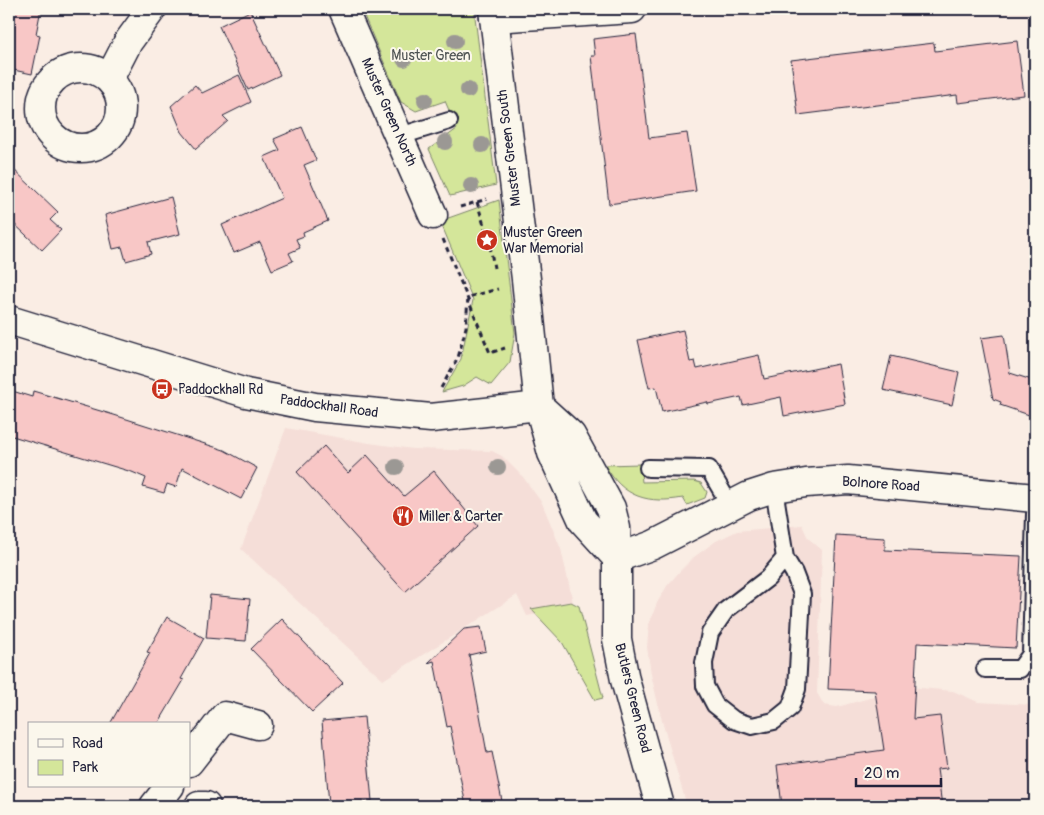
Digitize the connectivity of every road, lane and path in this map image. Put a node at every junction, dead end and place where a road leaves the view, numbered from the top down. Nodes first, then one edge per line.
1 (152, 9) edge
2 (343, 9) edge
3 (632, 9) edge
4 (493, 14) edge
5 (109, 79) dead end
6 (449, 121) dead end
7 (400, 136) junction
8 (514, 192) junction
9 (477, 202) junction
10 (433, 215) junction
11 (486, 232) dead end
12 (490, 246) dead end
13 (494, 270) dead end
14 (497, 284) dead end
15 (468, 297) junction
16 (9, 320) edge
17 (490, 353) dead end
18 (437, 394) dead end
19 (539, 406) junction
20 (648, 468) dead end
21 (774, 488) junction
22 (1035, 498) edge
23 (730, 504) junction
24 (1035, 514) edge
25 (617, 558) junction
26 (785, 558) junction
27 (985, 669) dead end
28 (258, 725) dead end
29 (190, 761) edge
30 (168, 788) edge
31 (154, 806) edge
32 (200, 806) edge
33 (206, 806) edge
34 (660, 806) edge

1 - 5 street
2 - 7 street, Muster Green North
3 - 4 street
4 - 8 street, Muster Green South
6 - 7 lane
7 - 10 street, Muster Green North
8 - 9 path
8 - 19 street, Muster Green South
9 - 10 path
9 - 11 path
10 - 15 path
12 - 13 path
14 - 15 path
15 - 17 path
15 - 18 path
16 - 19 street, Paddockhall Road
19 - 25 street
20 - 23 lane
21 - 22 street, Bolnore Road
21 - 23 street, Bolnore Road
21 - 26 lane
23 - 25 street, Bolnore Road
24 - 27 lane
25 - 34 street, Butlers Green Road
26 - 26 lane
28 - 29 street
30 - 31 street
32 - 33 street

